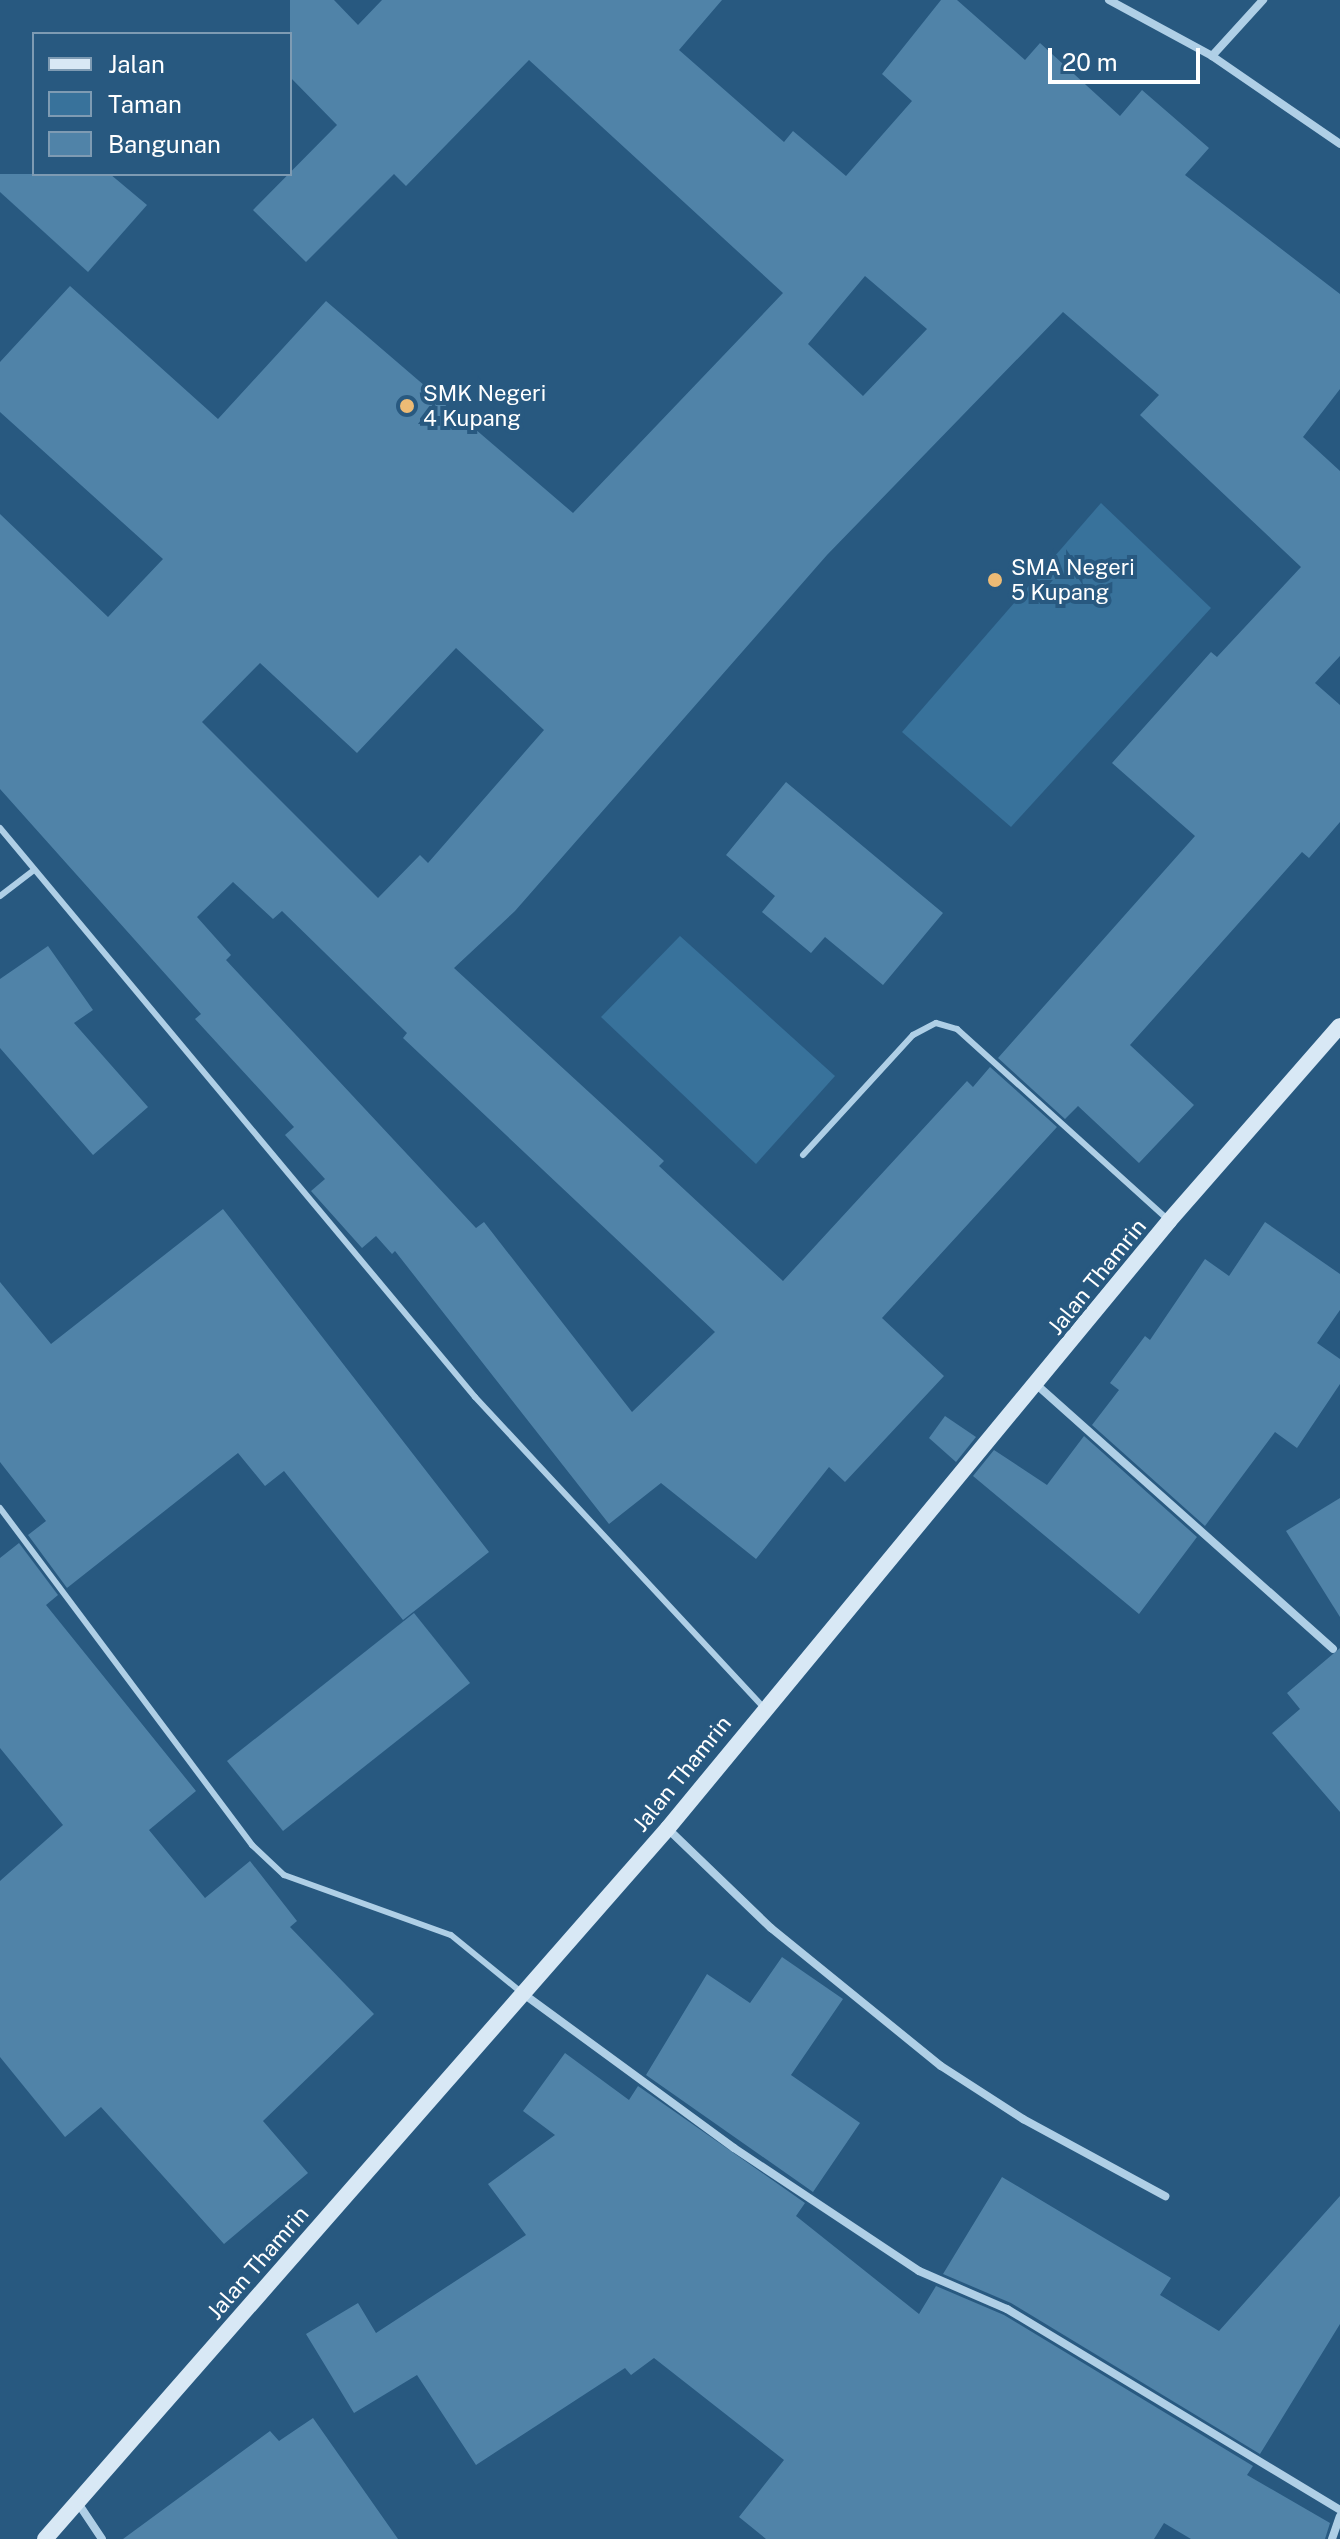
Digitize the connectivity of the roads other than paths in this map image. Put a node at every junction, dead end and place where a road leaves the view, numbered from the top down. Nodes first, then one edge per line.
1 (1109, 0) edge
2 (1263, 0) edge
3 (1212, 56) junction
4 (1340, 144) edge
5 (0, 828) edge
6 (34, 870) junction
7 (0, 896) edge
8 (1340, 1026) edge
9 (803, 1155) dead end
10 (1169, 1221) junction
11 (1038, 1386) junction
12 (0, 1508) edge
13 (1333, 1649) dead end
14 (764, 1708) junction
15 (668, 1828) junction
16 (525, 1995) junction
17 (1165, 2196) dead end
18 (77, 2502) junction
19 (1340, 2513) edge
20 (45, 2539) edge
21 (102, 2539) edge
22 (1332, 2539) edge

1 - 3 street
2 - 3 street
3 - 4 street
5 - 6 lane
6 - 7 lane
6 - 14 lane
8 - 10 main road, Jalan Thamrin
9 - 10 lane
10 - 11 main road, Jalan Thamrin
11 - 13 street
11 - 14 main road, Jalan Thamrin
12 - 16 lane
14 - 15 main road, Jalan Thamrin
15 - 16 main road, Jalan Thamrin
15 - 17 street
16 - 18 main road, Jalan Thamrin
16 - 19 street
18 - 20 main road, Jalan Thamrin
18 - 21 street
19 - 22 street

